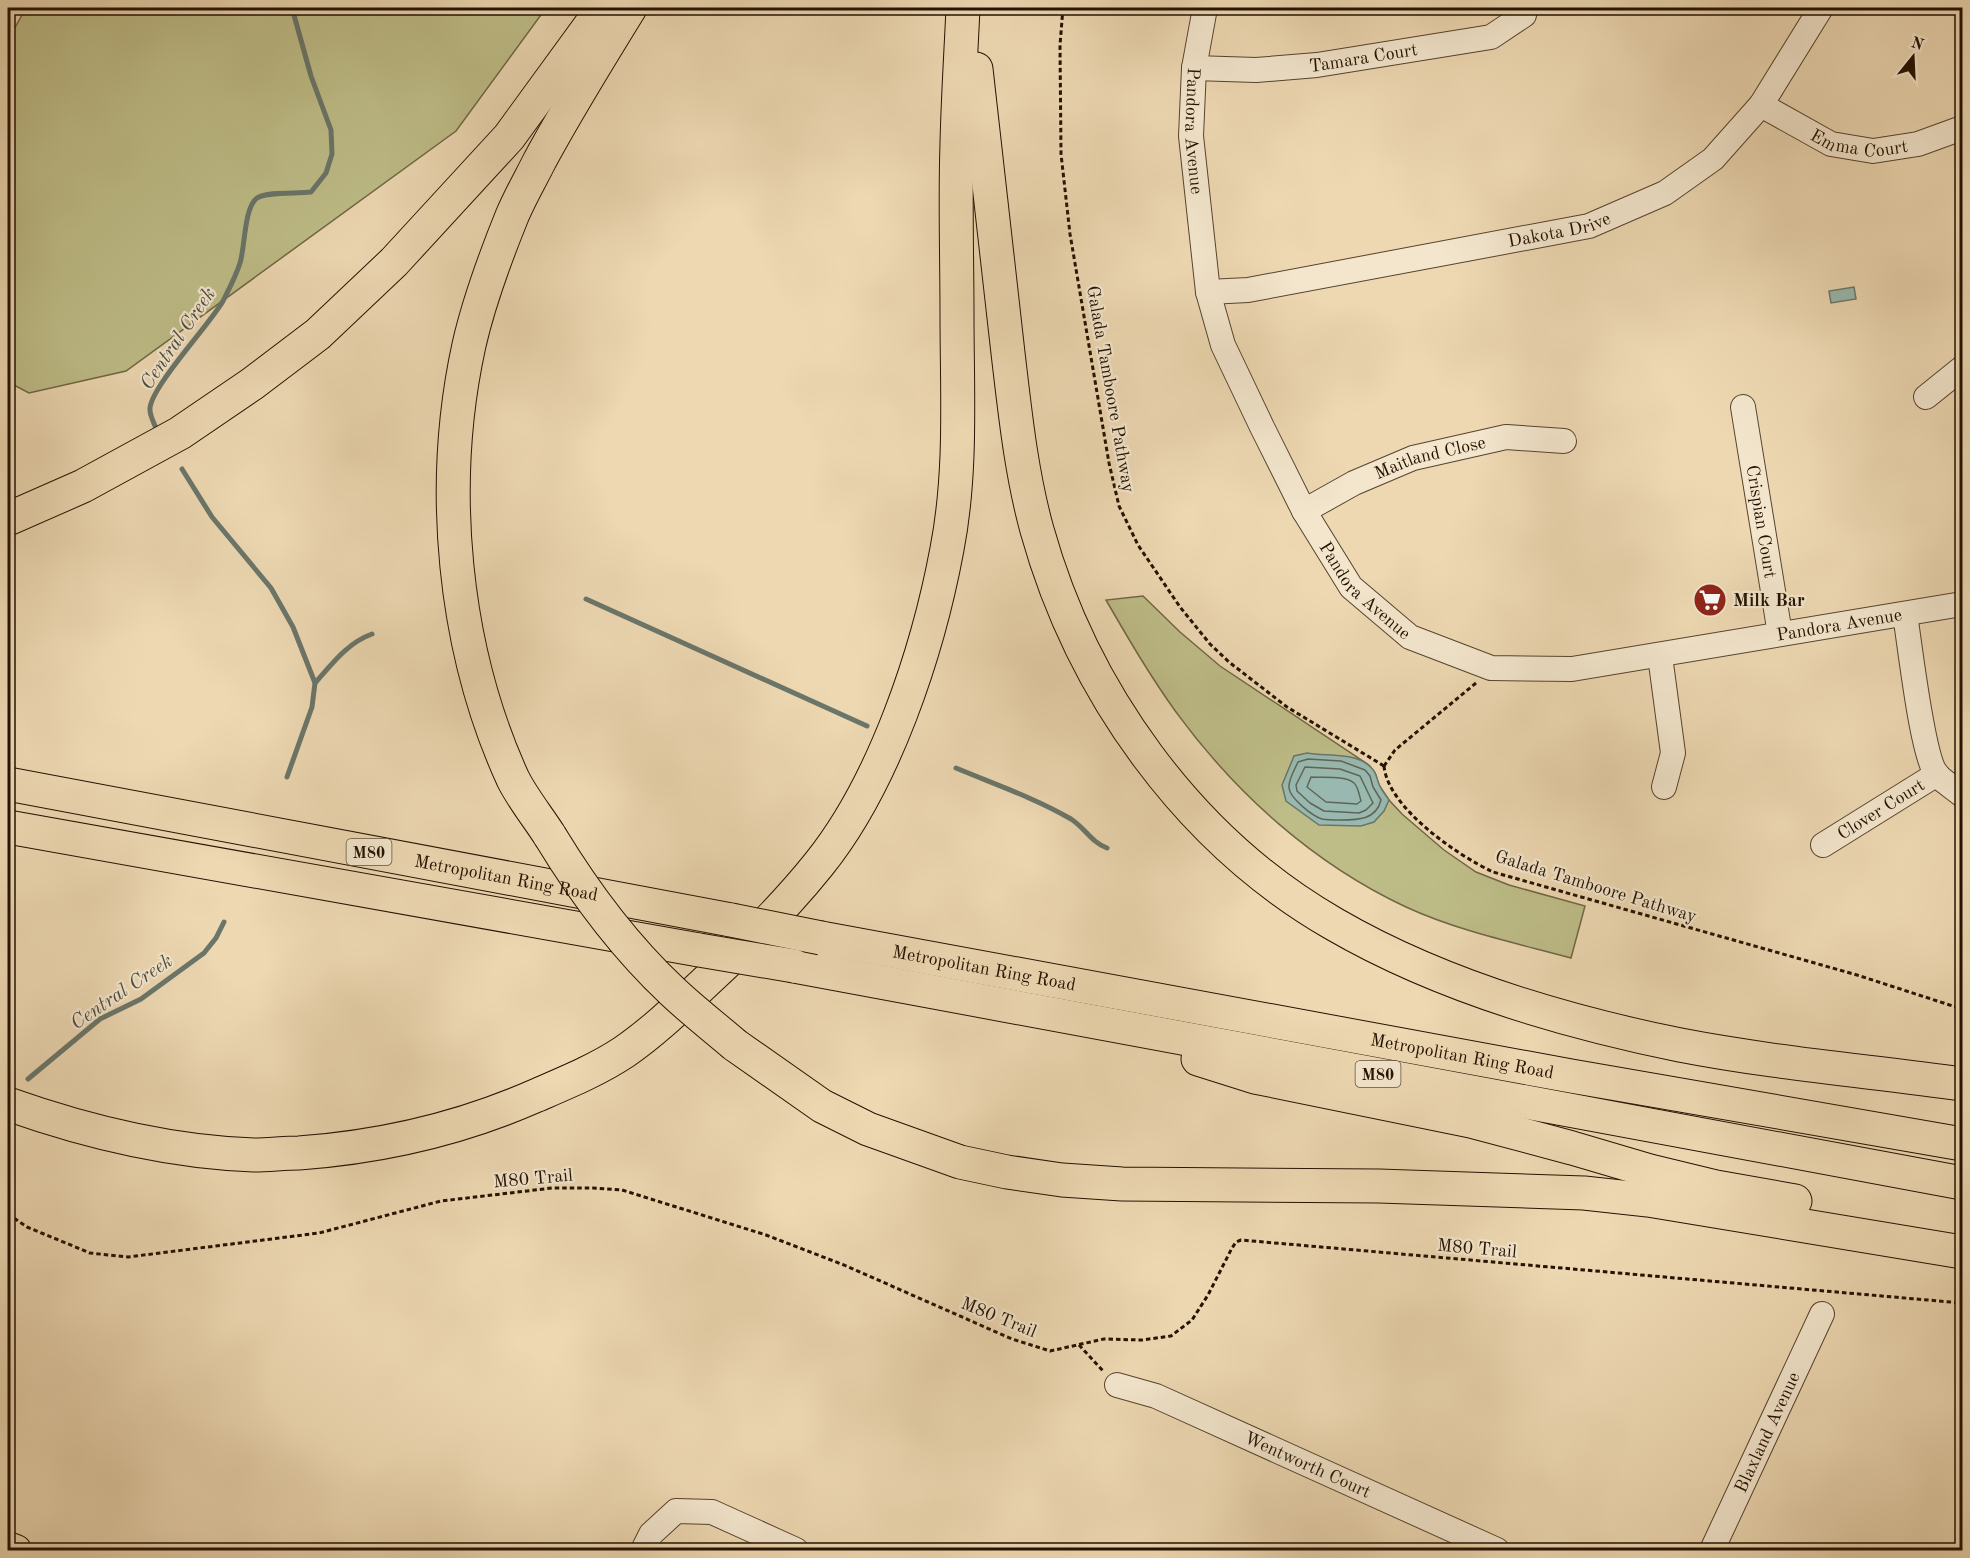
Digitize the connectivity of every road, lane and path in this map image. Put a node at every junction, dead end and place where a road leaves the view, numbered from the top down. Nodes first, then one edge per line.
1 (603, 8) edge
2 (630, 8) edge
3 (963, 8) edge
4 (969, 8) edge
5 (1063, 8) edge
6 (1205, 8) edge
7 (1821, 8) edge
8 (1524, 15) dead end
9 (1194, 68) junction
10 (1761, 105) junction
11 (1962, 128) edge
12 (1208, 292) junction
13 (1962, 368) edge
14 (1926, 397) dead end
15 (1743, 407) dead end
16 (1564, 441) dead end
17 (1304, 511) junction
18 (8, 519) edge
19 (1962, 604) edge
20 (1905, 615) junction
21 (1780, 634) junction
22 (1660, 656) junction
23 (1491, 668) junction
24 (1383, 766) junction
25 (1937, 774) junction
26 (8, 784) edge
27 (1664, 787) dead end
28 (1962, 795) edge
29 (8, 827) edge
30 (1823, 845) dead end
31 (1962, 1009) edge
32 (1073, 1019) junction
33 (1958, 1085) edge
34 (8, 1104) edge
35 (1962, 1144) edge
36 (1962, 1183) edge
37 (8, 1214) edge
38 (1959, 1246) edge
39 (1962, 1303) edge
40 (1822, 1314) dead end
41 (1079, 1345) junction
42 (1117, 1385) joint
43 (8, 1547) edge
44 (16, 1551) edge
45 (643, 1551) edge
46 (796, 1551) edge
47 (1497, 1551) edge
48 (1712, 1551) edge

1 - 18 highway
2 - 38 highway, bridge
3 - 34 highway
4 - 33 highway
5 - 24 path, Galada Tamboore Pathway
6 - 9 street, Pandora Avenue
7 - 10 street, Dakota Drive
8 - 9 street, Tamara Court
9 - 12 street, Pandora Avenue
10 - 11 street, Emma Court
10 - 12 street, Dakota Drive
12 - 17 street, Pandora Avenue
13 - 14 street
15 - 21 street, Crispian Court
16 - 17 street, Maitland Close
17 - 23 street, Pandora Avenue
19 - 20 street, Pandora Avenue
20 - 21 street, Pandora Avenue
20 - 25 street
21 - 22 street, Pandora Avenue
22 - 23 street, Pandora Avenue
22 - 27 street
23 - 24 path
24 - 31 path, Galada Tamboore Pathway
25 - 28 street
25 - 30 street, Clover Court
26 - 35 highway, Metropolitan Ring Road / M80, bridge
29 - 32 highway, Metropolitan Ring Road / M80, bridge
32 - 36 highway, Metropolitan Ring Road / M80
32 - 38 highway
37 - 41 path, M80 Trail
39 - 41 path, M80 Trail
40 - 48 street, Blaxland Avenue
41 - 42 path
42 - 47 street, Wentworth Court
43 - 44 main road
45 - 46 street

